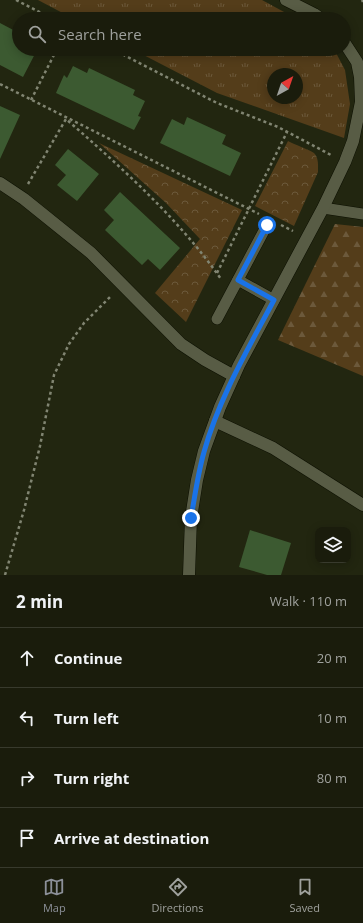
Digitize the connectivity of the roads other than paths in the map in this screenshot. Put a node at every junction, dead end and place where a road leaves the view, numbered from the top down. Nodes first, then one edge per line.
1 (286, 0) edge
2 (310, 12) edge
3 (351, 53) edge
4 (0, 183) edge
5 (323, 208) junction
6 (363, 214) edge
7 (268, 221) road end
8 (238, 280) junction
9 (274, 300) junction
10 (217, 319) dead end
11 (234, 376) junction
12 (215, 421) junction
13 (363, 505) edge
14 (189, 575) edge

1 - 2 street
3 - 5 street
4 - 11 street
5 - 6 lane
5 - 9 street
7 - 8 lane
8 - 9 lane
8 - 10 lane
9 - 11 street
11 - 12 street
12 - 13 street
12 - 14 street

